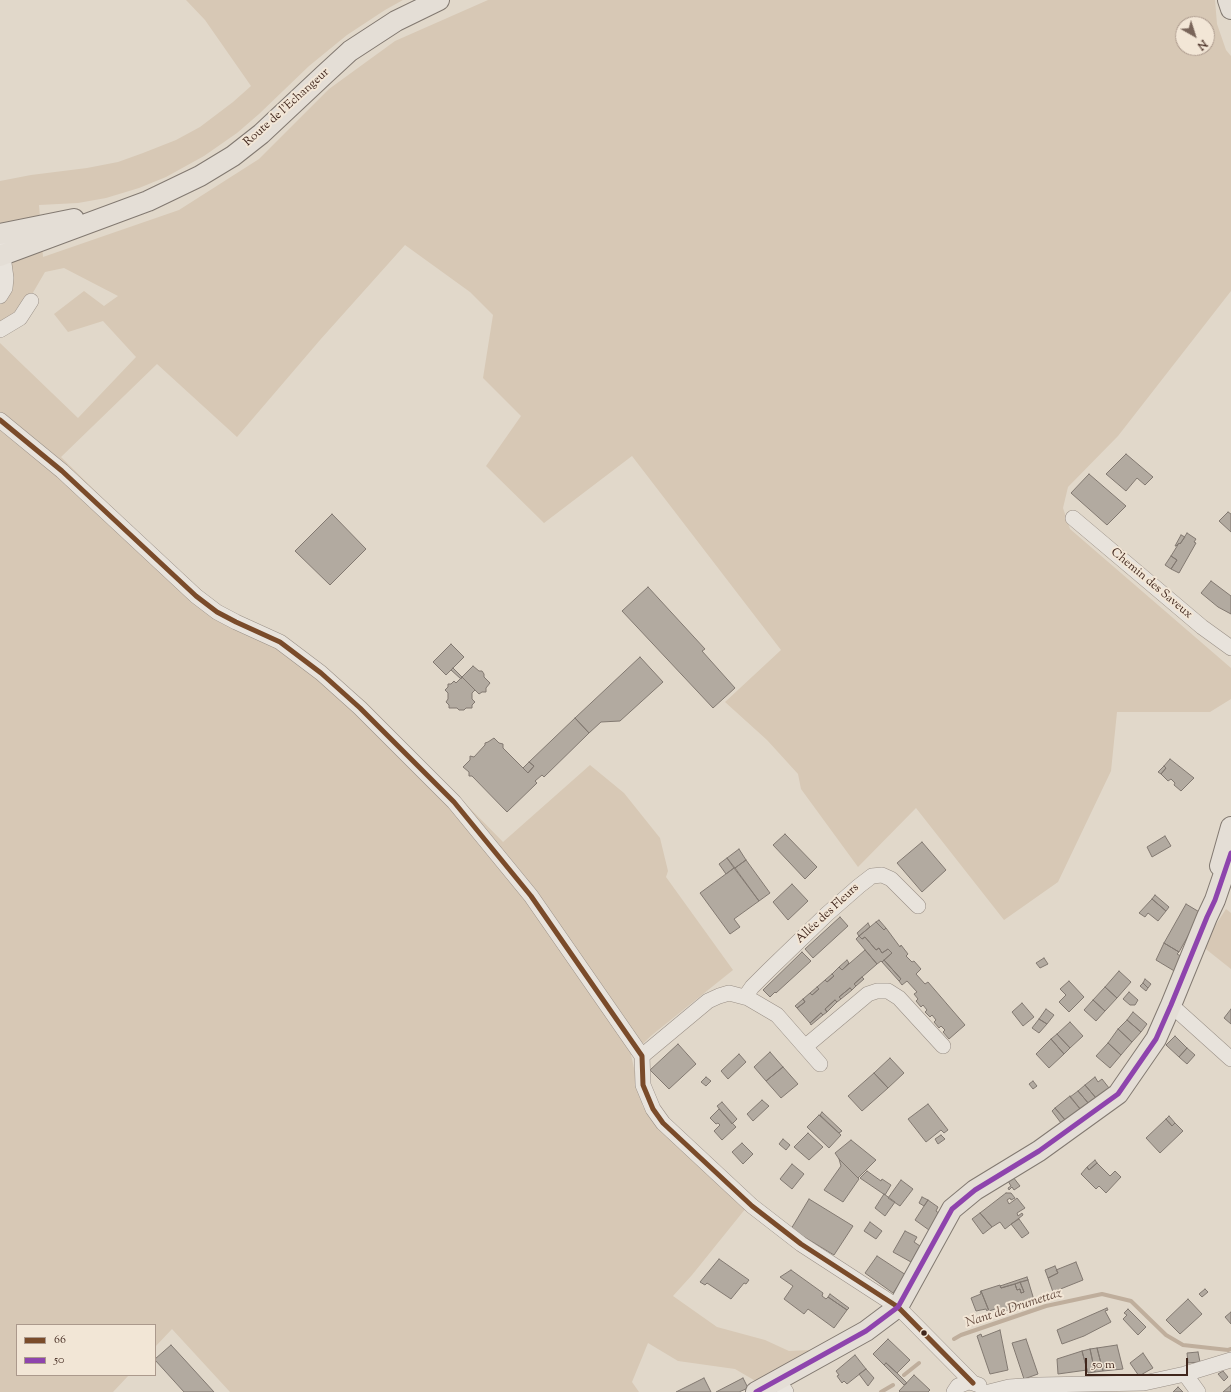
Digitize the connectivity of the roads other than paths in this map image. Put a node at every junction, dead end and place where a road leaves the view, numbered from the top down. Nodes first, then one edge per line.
1 (439, 0) edge
2 (1228, 0) edge
3 (1231, 9) edge
4 (131, 208) junction
5 (2, 233) edge
6 (0, 256) edge
7 (0, 296) edge
8 (31, 301) dead end
9 (0, 330) edge
10 (0, 420) edge
11 (1073, 518) dead end
12 (1231, 648) edge
13 (1231, 827) edge
14 (1231, 853) edge
15 (918, 906) dead end
16 (1207, 917) junction
17 (745, 997) junction
18 (1171, 1005) junction
19 (806, 1046) junction
20 (943, 1046) dead end
21 (642, 1056) junction
22 (1231, 1059) edge
23 (820, 1064) dead end
24 (898, 1307) junction
25 (947, 1358) junction
26 (1231, 1360) edge
27 (1185, 1374) junction
28 (782, 1386) edge
29 (982, 1388) edge
30 (956, 1389) edge
31 (756, 1392) edge
32 (1198, 1392) edge

1 - 4 main road, Route de l'Echangeur
2 - 3 main road
4 - 5 main road, Route de l'Echangeur
4 - 6 main road, Route de l'Echangeur
5 - 6 street
6 - 7 street
8 - 9 street
10 - 21 street
11 - 12 street, Chemin des Saveux
13 - 16 main road
14 - 16 main road
15 - 17 street, Allée des Fleurs
16 - 18 main road
17 - 19 street
17 - 21 street
18 - 22 street
18 - 24 main road
19 - 20 street
19 - 23 street
21 - 24 street
24 - 25 street
24 - 28 main road
25 - 29 street
25 - 30 street
26 - 27 street
27 - 29 street
27 - 32 street
28 - 31 main road
29 - 30 street

